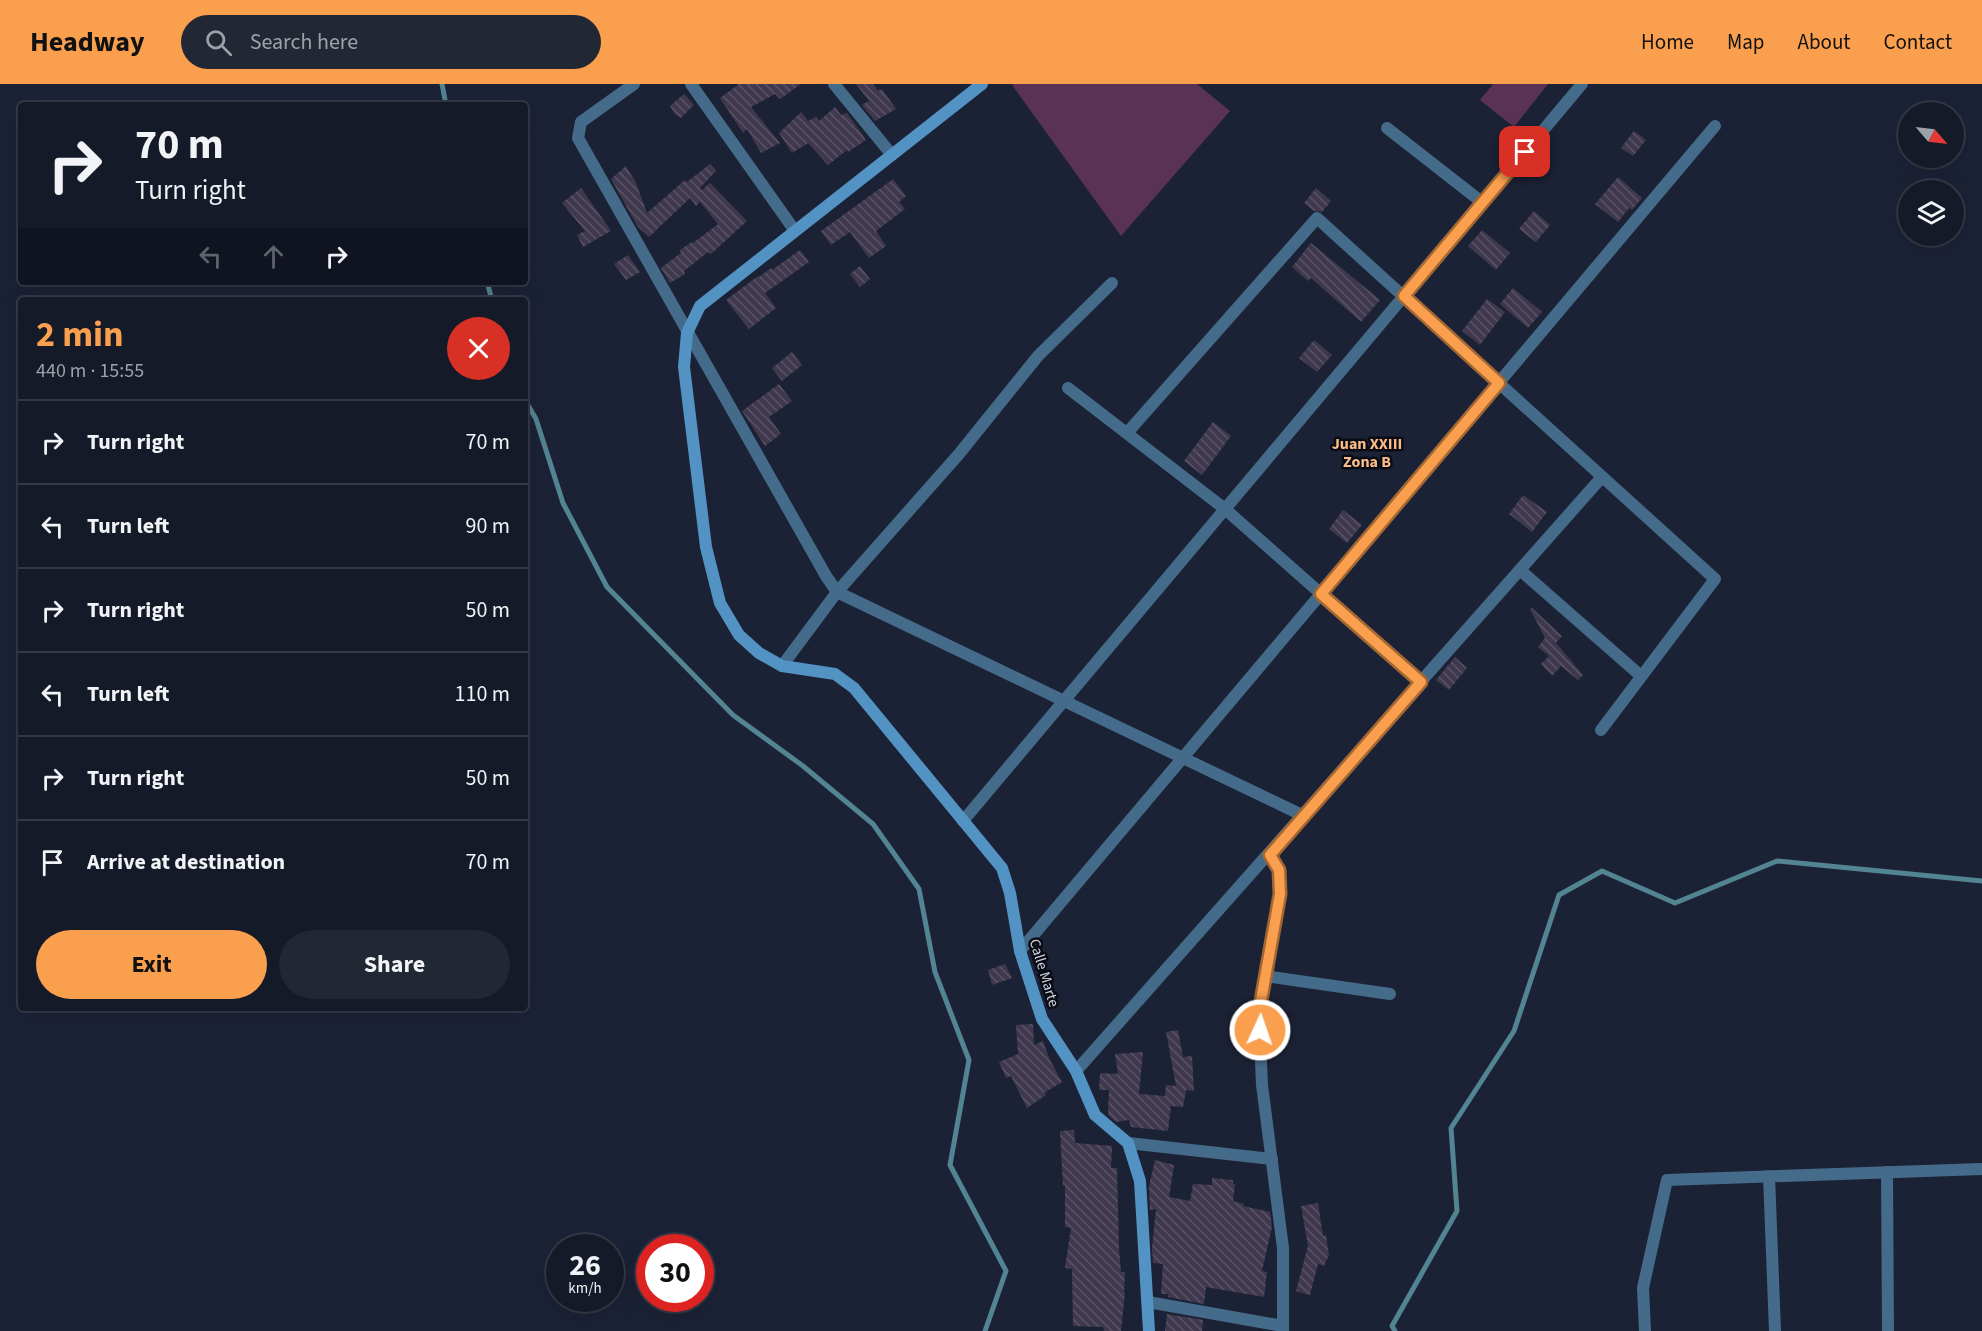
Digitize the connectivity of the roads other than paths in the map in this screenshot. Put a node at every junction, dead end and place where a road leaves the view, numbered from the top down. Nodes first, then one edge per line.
1 (634, 84) edge
2 (691, 84) edge
3 (834, 84) edge
4 (982, 84) edge
5 (1582, 84) edge
6 (1715, 126) dead end
7 (1387, 128) dead end
8 (892, 155) junction
9 (1482, 203) junction
10 (795, 231) junction
11 (1112, 283) dead end
12 (1404, 296) junction
13 (687, 333) junction
14 (1499, 383) junction
15 (1068, 388) dead end
16 (1127, 433) junction
17 (1602, 477) junction
18 (1226, 509) junction
19 (1520, 570) junction
20 (837, 592) junction
21 (1321, 594) junction
22 (782, 666) junction
23 (1641, 676) junction
24 (1421, 682) junction
25 (1065, 700) junction
26 (1600, 730) dead end
27 (1182, 759) junction
28 (1304, 816) junction
29 (963, 821) junction
30 (1270, 855) junction
31 (1020, 951) junction
32 (1265, 976) junction
33 (1390, 994) dead end
34 (1076, 1071) junction
35 (1128, 1143) junction
36 (1272, 1159) junction
37 (1982, 1169) edge
38 (1887, 1172) junction
39 (1769, 1176) junction
40 (1148, 1302) junction
41 (1283, 1328) edge
42 (1149, 1331) edge
43 (1645, 1331) edge
44 (1775, 1331) edge
45 (1888, 1331) edge

1 - 13 street
2 - 10 street
3 - 8 street
4 - 8 street
5 - 9 street
6 - 14 street
7 - 9 street
8 - 10 street
9 - 12 street
10 - 13 street
11 - 20 street
12 - 14 street
12 - 16 street
12 - 18 street
13 - 20 street
13 - 22 street
14 - 17 street
14 - 21 street
15 - 16 street
16 - 18 street
17 - 19 street
17 - 23 street
18 - 21 street
18 - 25 street
19 - 23 street
19 - 24 street
20 - 22 street
20 - 25 street
21 - 24 street
21 - 27 street
22 - 29 street, Calle Marte
23 - 26 street
24 - 28 street
25 - 27 street
25 - 29 street
27 - 28 street
27 - 31 street
28 - 30 street
29 - 31 street, Calle Marte
30 - 32 street
30 - 34 street
31 - 34 street, Calle Marte
32 - 33 street
32 - 36 street
34 - 35 street, Calle Marte
35 - 36 street
35 - 40 street
36 - 41 street
37 - 38 street
38 - 39 street
38 - 45 street
39 - 43 street
39 - 44 street
40 - 41 street
40 - 42 street

